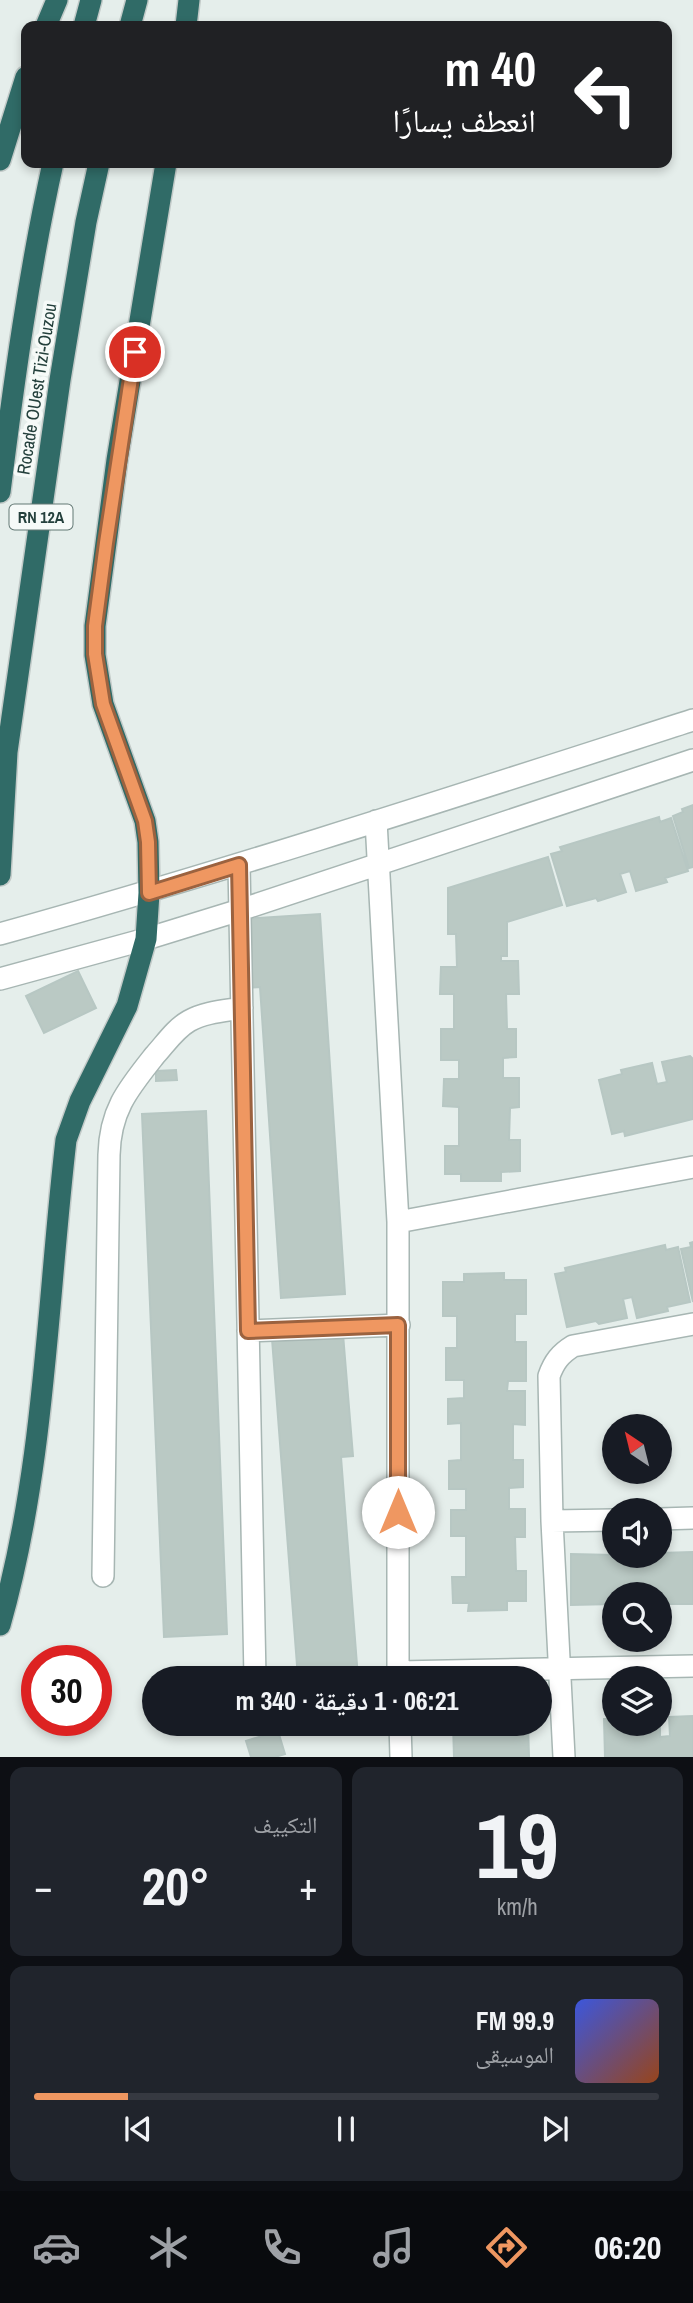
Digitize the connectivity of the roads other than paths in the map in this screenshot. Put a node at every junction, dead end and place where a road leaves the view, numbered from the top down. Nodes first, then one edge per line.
1 (57, 0) edge
2 (91, 0) edge
3 (137, 0) edge
4 (189, 0) edge
5 (48, 21) edge
6 (86, 21) edge
7 (131, 21) edge
8 (187, 21) edge
9 (21, 91) edge
10 (0, 160) edge
11 (52, 168) edge
12 (98, 168) edge
13 (165, 168) edge
14 (0, 492) edge
15 (693, 720) edge
16 (693, 760) edge
17 (376, 821) junction
18 (378, 864) junction
19 (239, 865) junction
20 (0, 874) edge
21 (149, 893) junction
22 (240, 910) junction
23 (0, 933) edge
24 (146, 939) junction
25 (0, 979) edge
26 (242, 1008) junction
27 (693, 1167) edge
28 (398, 1223) junction
29 (693, 1324) edge
30 (398, 1325) junction
31 (248, 1331) junction
32 (693, 1518) edge
33 (672, 1519) edge
34 (602, 1520) edge
35 (552, 1521) junction
36 (103, 1576) dead end
37 (0, 1625) edge
38 (255, 1666) edge
39 (398, 1666) edge
40 (693, 1666) edge
41 (552, 1669) edge
42 (558, 1669) junction
43 (400, 1736) edge
44 (401, 1757) edge
45 (564, 1757) edge

1 - 5 highway
2 - 6 highway
3 - 7 highway
4 - 8 highway
9 - 10 highway
11 - 14 highway, Rocade OUest Tizi-Ouzou / RN 12A
12 - 20 highway, Rocade OUest Tizi-Ouzou / RN 12A
13 - 21 highway
15 - 17 street
16 - 18 street
17 - 18 street
17 - 19 street
18 - 22 street
18 - 28 street
19 - 21 street
19 - 22 street
21 - 23 street
21 - 24 highway
22 - 24 street
22 - 26 street
24 - 25 street
24 - 37 highway
26 - 31 street
26 - 36 street
27 - 28 street
28 - 30 street
29 - 35 street
30 - 31 street
30 - 39 street
31 - 38 street
32 - 33 street
34 - 35 street
35 - 42 street
40 - 42 street
41 - 42 street
42 - 45 street
43 - 44 street

